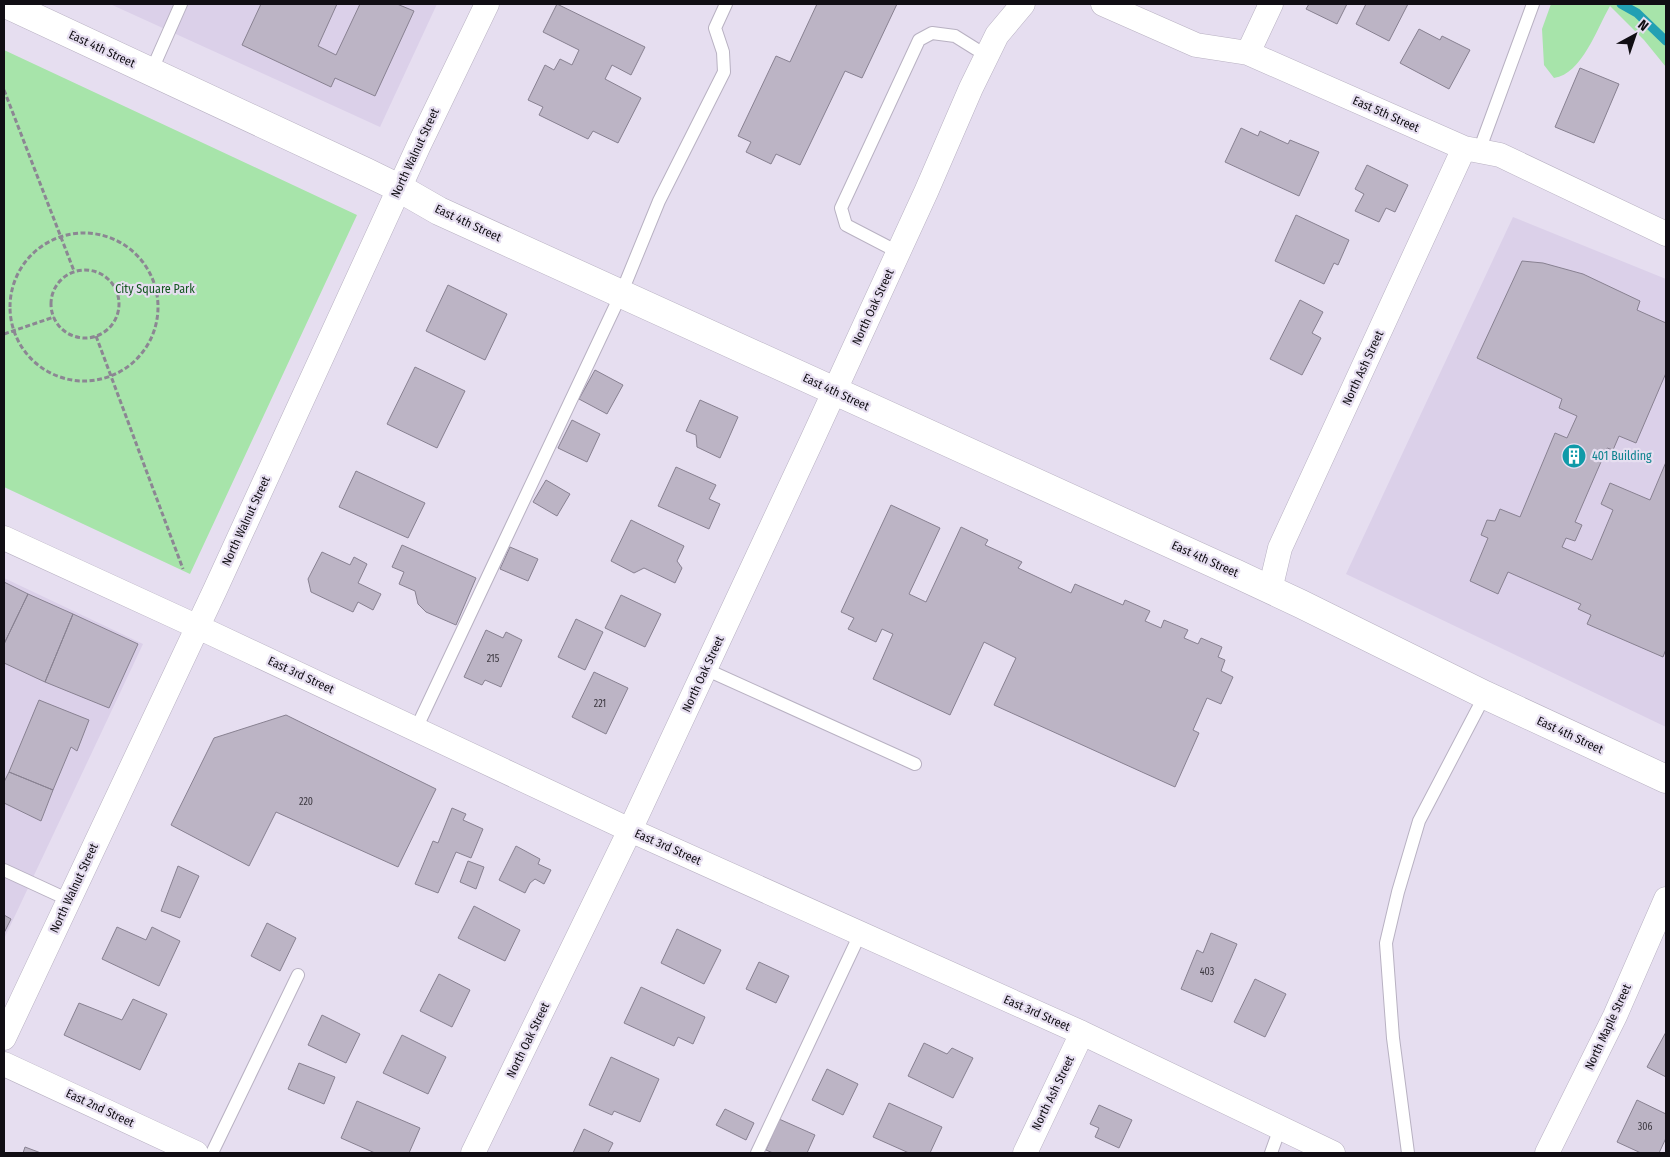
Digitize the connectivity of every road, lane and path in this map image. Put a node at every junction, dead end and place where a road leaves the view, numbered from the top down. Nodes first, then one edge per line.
1 (6, 4) edge
2 (181, 4) edge
3 (487, 4) edge
4 (726, 4) edge
5 (1023, 4) edge
6 (1103, 4) edge
7 (1271, 4) edge
8 (1534, 4) edge
9 (1248, 53) junction
10 (987, 56) junction
11 (151, 72) junction
12 (4, 90) edge
13 (1471, 150) junction
14 (399, 188) junction
15 (1666, 234) edge
16 (61, 237) junction
17 (898, 252) junction
18 (74, 271) junction
19 (621, 294) junction
20 (54, 317) junction
21 (13, 330) junction
22 (4, 334) edge
23 (96, 336) junction
24 (110, 376) junction
25 (835, 390) junction
26 (4, 538) edge
27 (184, 568) dead end
28 (1270, 590) junction
29 (198, 627) junction
30 (705, 669) junction
31 (1485, 695) junction
32 (416, 729) junction
33 (915, 764) dead end
34 (1666, 780) edge
35 (630, 830) junction
36 (4, 870) edge
37 (1666, 899) edge
38 (69, 900) junction
39 (860, 934) junction
40 (298, 976) dead end
41 (1082, 1033) junction
42 (4, 1038) edge
43 (4, 1064) edge
44 (1280, 1128) junction
45 (196, 1153) edge
46 (212, 1153) edge
47 (473, 1153) edge
48 (757, 1153) edge
49 (1025, 1153) edge
50 (1271, 1153) edge
51 (1333, 1153) edge
52 (1408, 1153) edge
53 (1547, 1153) edge

1 - 11 street, East 4th Street
2 - 11 lane
3 - 14 street, North Walnut Street
4 - 19 lane
5 - 10 street, North Oak Street
6 - 9 street, East 5th Street
7 - 9 street
8 - 13 lane
9 - 13 street, East 5th Street
10 - 17 street, North Oak Street
10 - 17 lane
11 - 14 street, East 4th Street
12 - 16 path
13 - 15 street, East 5th Street
13 - 28 street, North Ash Street
14 - 19 street, East 4th Street
14 - 29 street, North Walnut Street
16 - 18 path
16 - 21 path
16 - 24 path
17 - 25 street, North Oak Street
18 - 20 path
18 - 23 path
19 - 25 street, East 4th Street
19 - 32 lane
20 - 21 path
20 - 23 path
21 - 22 path
21 - 24 path
23 - 24 path
24 - 27 path
25 - 28 street, East 4th Street
25 - 30 street, North Oak Street
26 - 29 street, East 3rd Street
28 - 31 street, East 4th Street
29 - 32 street, East 3rd Street
29 - 38 street, North Walnut Street
30 - 33 lane
30 - 35 street, North Oak Street
31 - 34 street, East 4th Street
31 - 52 lane
32 - 35 street, East 3rd Street
35 - 39 street, East 3rd Street
35 - 47 street, North Oak Street
36 - 38 lane
37 - 53 street, North Maple Street
38 - 42 street, North Walnut Street
39 - 41 street, East 3rd Street
39 - 48 lane
40 - 46 lane
41 - 44 street, East 3rd Street
41 - 49 street, North Ash Street
43 - 45 street, East 2nd Street
44 - 50 lane
44 - 51 street, East 3rd Street

